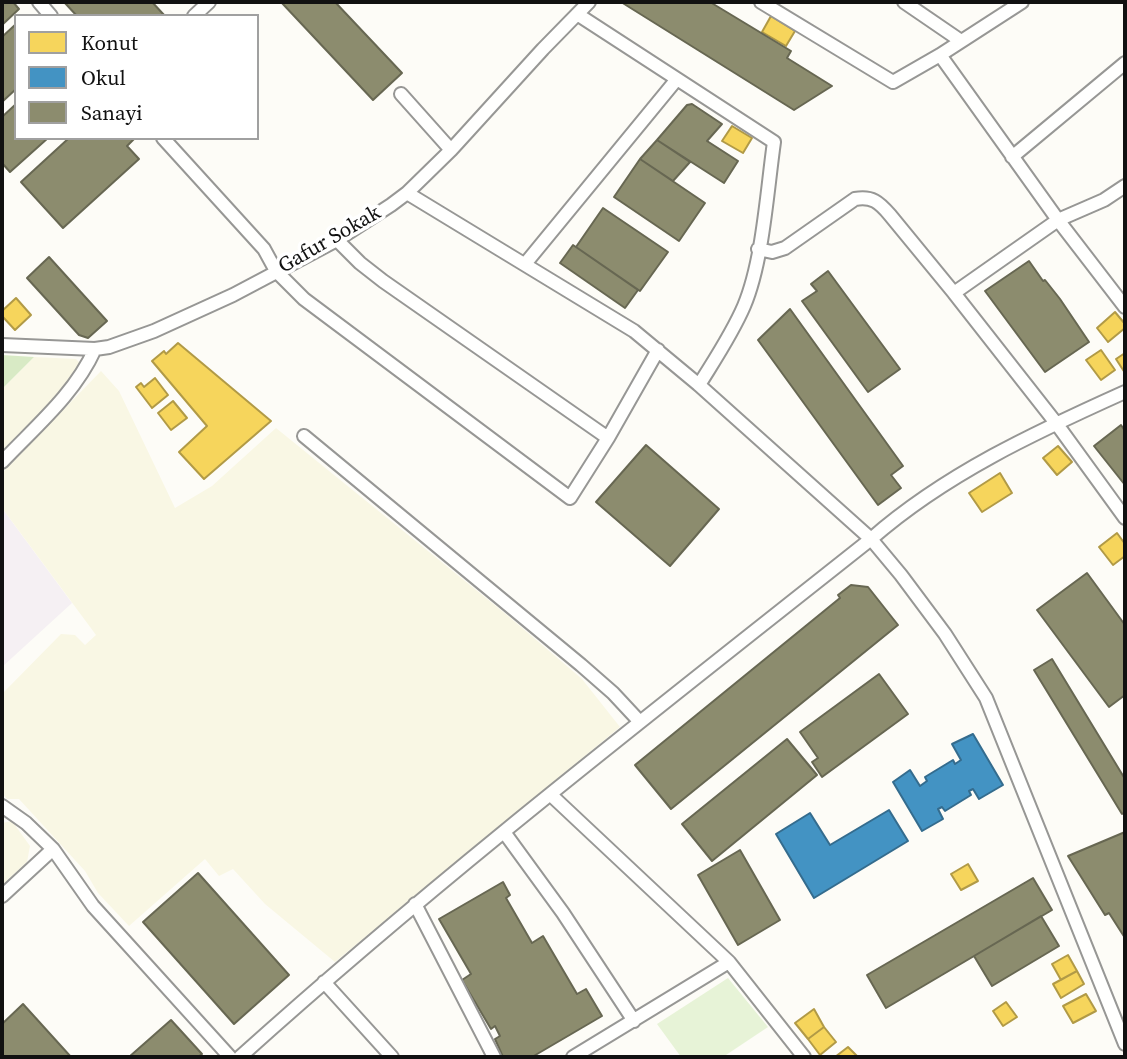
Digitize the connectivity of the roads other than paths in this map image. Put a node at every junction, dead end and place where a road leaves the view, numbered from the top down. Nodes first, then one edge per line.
1 (209, 2) edge
2 (589, 2) edge
3 (761, 2) edge
4 (904, 2) edge
5 (1022, 2) edge
6 (196, 14) edge
7 (577, 14) junction
8 (961, 41) junction
9 (940, 55) junction
10 (1125, 64) edge
11 (677, 79) junction
12 (401, 94) dead end
13 (165, 140) edge
14 (451, 150) junction
15 (1012, 157) junction
16 (1125, 186) edge
17 (407, 193) junction
18 (1058, 220) junction
19 (337, 240) junction
20 (758, 249) junction
21 (525, 264) junction
22 (276, 271) junction
23 (954, 293) junction
24 (1125, 307) edge
25 (2, 345) edge
26 (95, 349) junction
27 (658, 350) junction
28 (699, 385) junction
29 (1125, 392) edge
30 (1056, 423) junction
31 (304, 436) dead end
32 (608, 438) junction
33 (2, 462) edge
34 (1125, 517) edge
35 (871, 539) junction
36 (640, 722) junction
37 (551, 795) junction
38 (2, 806) edge
39 (504, 832) junction
40 (54, 849) junction
41 (2, 896) edge
42 (415, 904) junction
43 (729, 962) junction
44 (324, 982) junction
45 (634, 1021) junction
46 (1125, 1044) edge
47 (389, 1056) edge
48 (230, 1057) edge
49 (240, 1057) edge
50 (494, 1057) edge
51 (573, 1057) edge
52 (804, 1057) edge

1 - 6 street
2 - 7 street, Gafur Sokak
3 - 9 street
4 - 8 street
5 - 8 street
7 - 11 street
7 - 14 street, Gafur Sokak
8 - 9 street
9 - 15 street
10 - 15 street
11 - 20 street
11 - 21 street
12 - 14 street
13 - 22 street
14 - 17 street, Gafur Sokak
15 - 18 street
16 - 18 street
17 - 19 street, Gafur Sokak
17 - 21 street
18 - 23 street
18 - 24 street
19 - 22 street, Gafur Sokak
19 - 32 street
20 - 23 street
20 - 28 street
21 - 27 street
22 - 26 street, Gafur Sokak
22 - 32 street
23 - 30 street
25 - 26 street, Gafur Sokak
26 - 33 street
27 - 28 street
27 - 32 street
28 - 35 street
29 - 30 street
30 - 34 street
30 - 35 street
31 - 36 street
35 - 36 street
35 - 46 street
36 - 37 street
37 - 39 street
37 - 43 street
38 - 40 street
39 - 42 street
39 - 45 street
40 - 41 street
40 - 48 street
42 - 44 street
42 - 50 street
43 - 45 street
43 - 52 street
44 - 47 street
44 - 49 street
45 - 51 street

